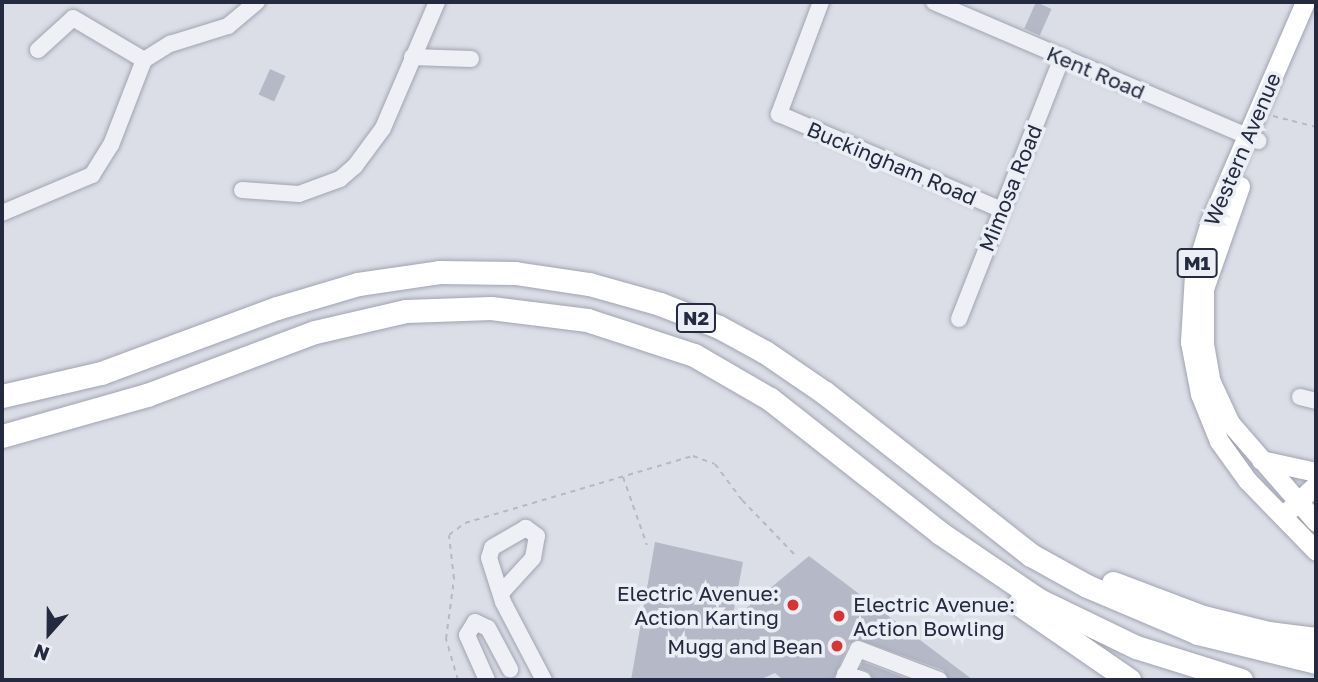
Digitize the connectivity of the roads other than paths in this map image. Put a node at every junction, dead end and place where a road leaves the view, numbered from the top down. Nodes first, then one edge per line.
1 (257, 2) edge
2 (437, 2) edge
3 (821, 2) edge
4 (933, 2) edge
5 (1307, 2) edge
6 (1316, 6) edge
7 (38, 50) dead end
8 (412, 57) junction
9 (1062, 57) junction
10 (471, 59) dead end
11 (144, 60) junction
12 (1253, 139) junction
13 (242, 190) dead end
14 (1000, 209) junction
15 (2, 213) edge
16 (959, 319) dead end
17 (694, 355) junction
18 (2, 396) edge
19 (1300, 397) dead end
20 (1316, 401) edge
21 (2, 436) edge
22 (1260, 459) junction
23 (1316, 472) edge
24 (1316, 485) edge
25 (962, 503) junction
26 (1290, 509) junction
27 (1316, 522) edge
28 (1316, 551) edge
29 (501, 593) dead end
30 (1316, 639) edge
31 (530, 655) junction
32 (1316, 662) edge
33 (513, 675) edge
34 (844, 677) edge
35 (487, 680) edge
36 (544, 680) edge
37 (863, 680) edge
38 (939, 680) edge
39 (1129, 680) edge
40 (1241, 680) edge

1 - 11 street
2 - 8 street
3 - 14 street, Buckingham Road
4 - 9 street, Kent Road
5 - 6 street
5 - 12 main road, Western Avenue / M1
6 - 12 main road, Western Avenue / M1
7 - 11 street
8 - 10 street
8 - 13 street
9 - 12 street, Kent Road
9 - 14 street, Mimosa Road
11 - 15 street
12 - 22 main road, Western Avenue / M1
12 - 26 main road, Western Avenue / M1
14 - 16 street, Mimosa Road
17 - 21 highway, N2
17 - 39 highway
17 - 40 highway, N2
18 - 25 highway, N2
19 - 20 street
22 - 23 main road
22 - 26 main road, Western Avenue / M1
24 - 26 main road
25 - 30 highway
25 - 32 highway, N2
26 - 27 main road, Western Avenue / M1
26 - 28 main road, Western Avenue / M1
29 - 31 street
31 - 33 street
31 - 36 street
33 - 35 street
34 - 37 street
34 - 38 street

